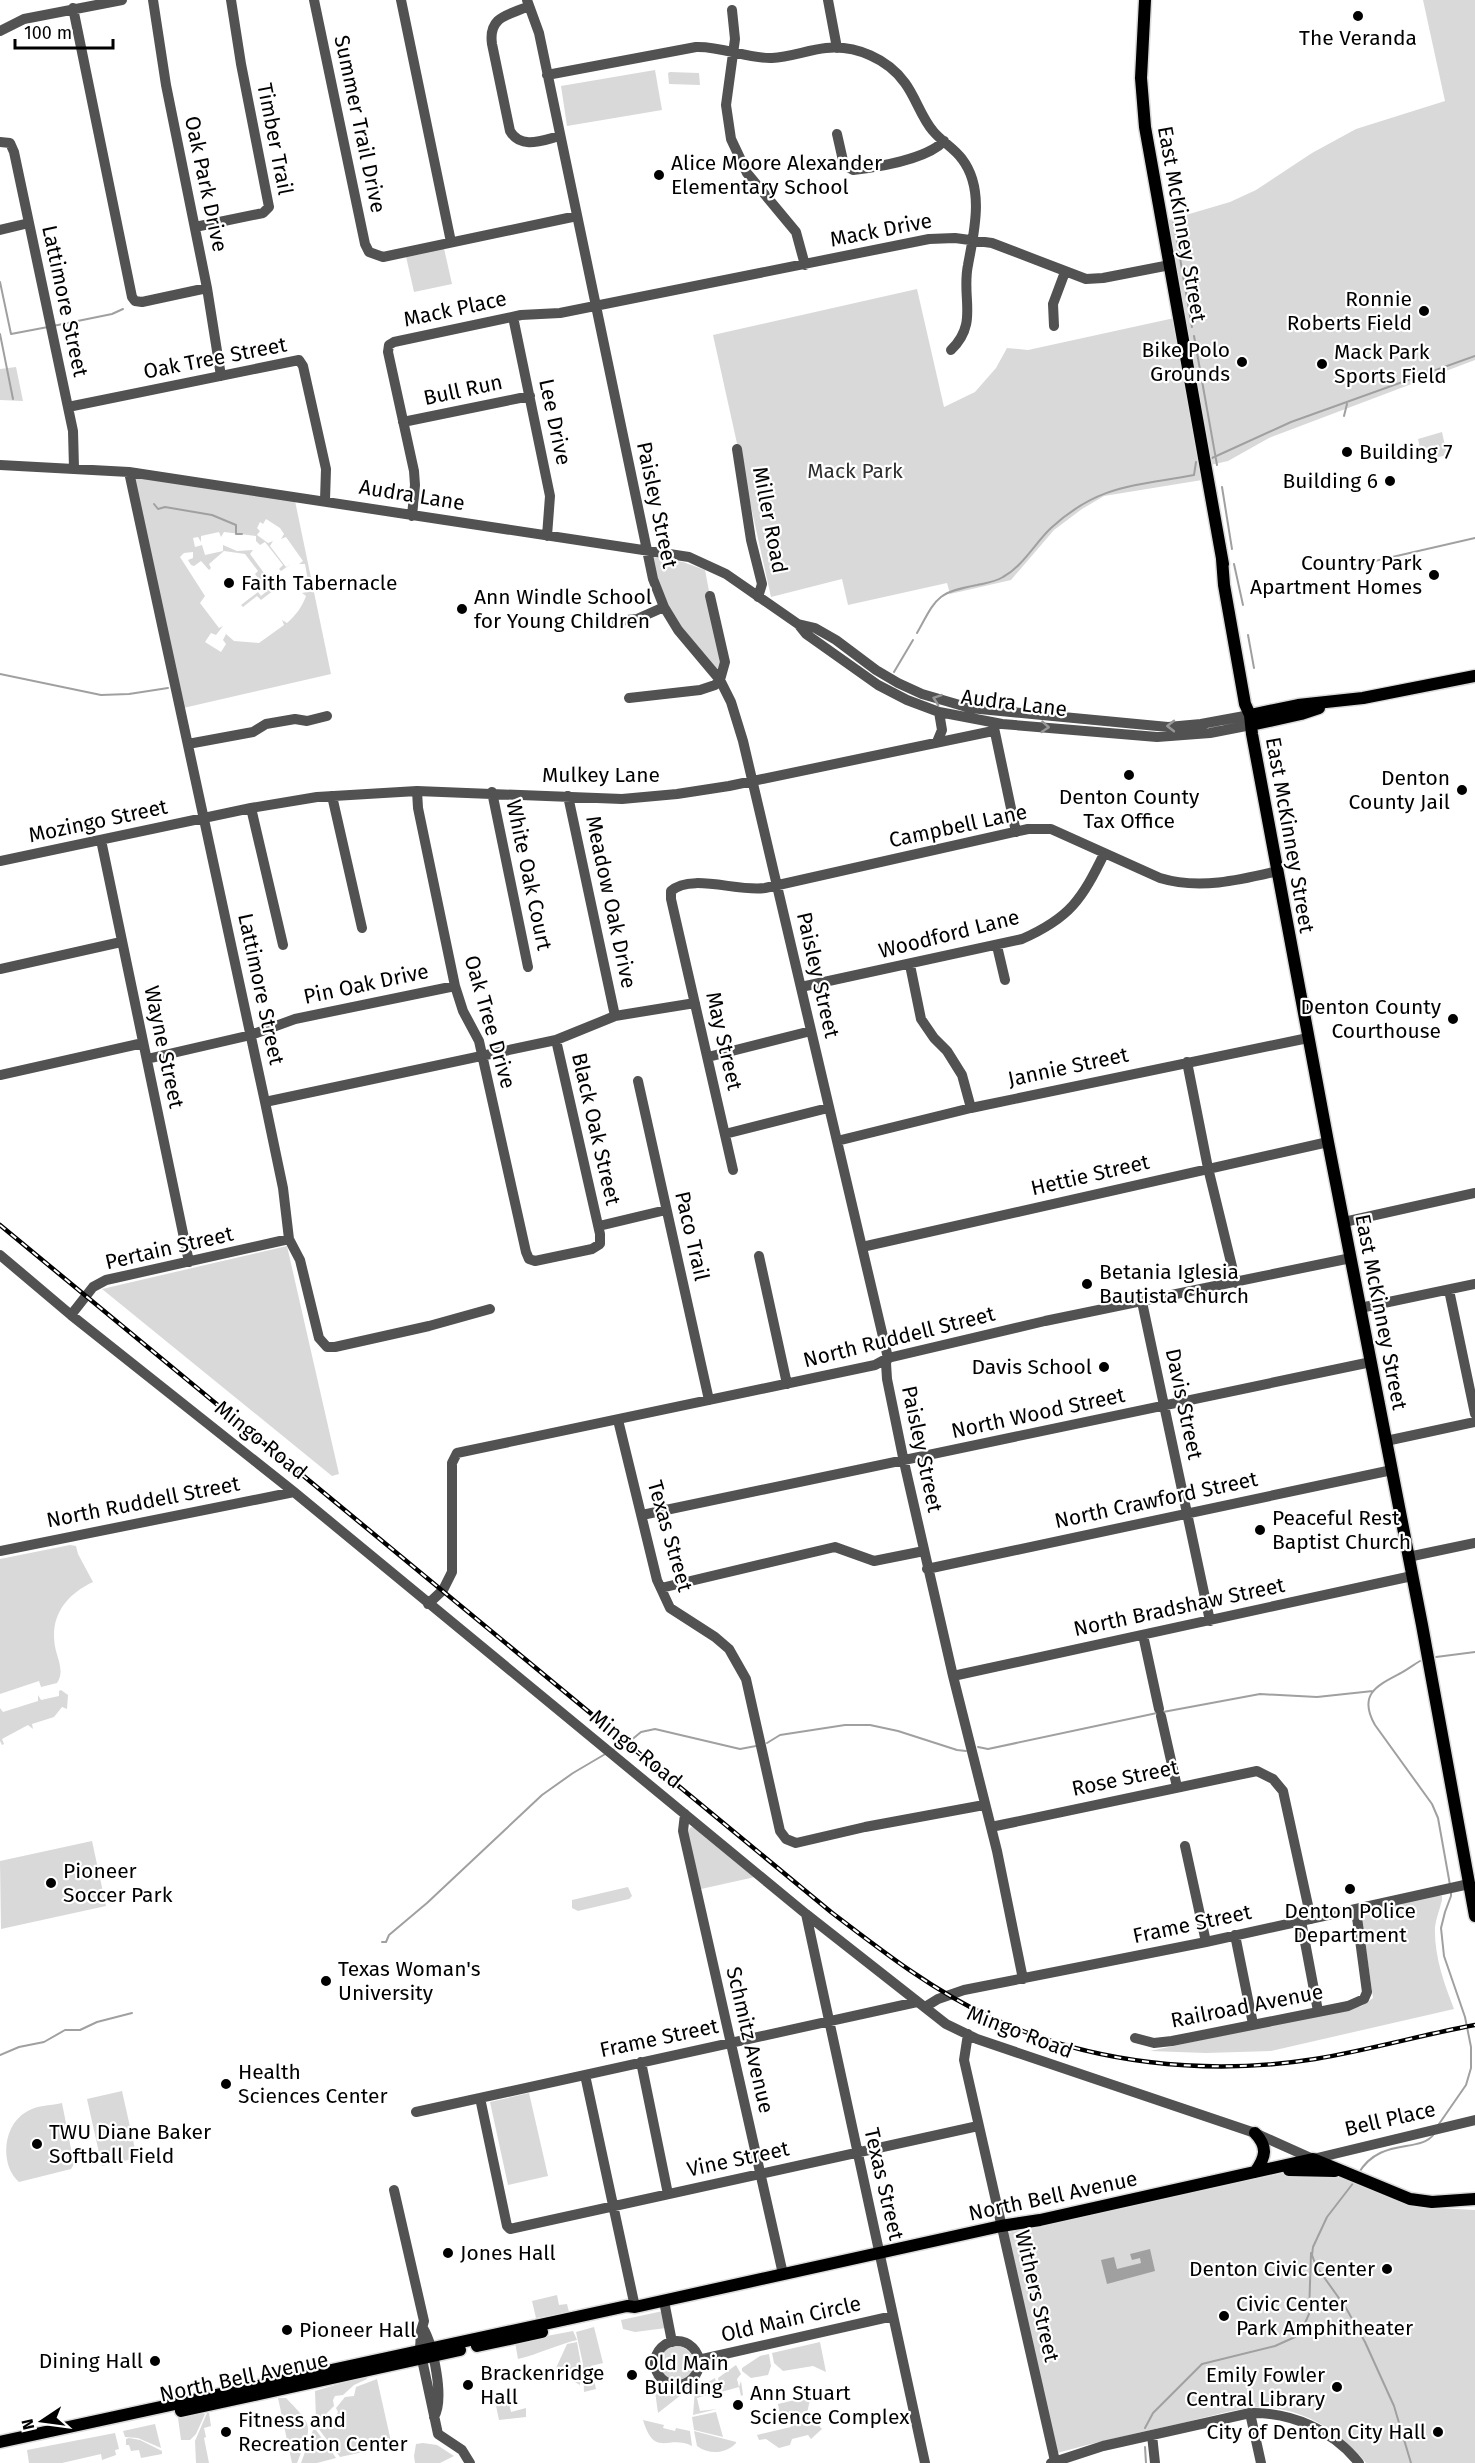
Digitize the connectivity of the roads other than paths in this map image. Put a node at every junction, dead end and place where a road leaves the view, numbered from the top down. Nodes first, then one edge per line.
1 (122, 0) edge
2 (153, 0) edge
3 (231, 0) edge
4 (314, 0) edge
5 (401, 0) edge
6 (828, 0) edge
7 (1145, 0) edge
8 (528, 3) edge
9 (73, 8) junction
10 (732, 10) dead end
11 (0, 31) edge
12 (837, 48) junction
13 (733, 51) junction
14 (547, 75) junction
15 (837, 134) dead end
16 (560, 136) junction
17 (944, 141) junction
18 (5, 142) edge
19 (577, 216) junction
20 (29, 223) junction
21 (195, 227) junction
22 (0, 230) edge
23 (973, 239) junction
24 (451, 242) junction
25 (805, 265) junction
26 (1170, 266) junction
27 (1065, 272) junction
28 (207, 288) junction
29 (596, 305) junction
30 (513, 316) junction
31 (1054, 326) dead end
32 (951, 350) dead end
33 (221, 376) junction
34 (530, 396) junction
35 (68, 407) junction
36 (403, 422) junction
37 (737, 449) dead end
38 (0, 465) edge
39 (74, 468) junction
40 (129, 472) junction
41 (325, 500) junction
42 (412, 516) junction
43 (547, 536) junction
44 (646, 550) junction
45 (710, 596) dead end
46 (758, 597) junction
47 (664, 607) junction
48 (608, 622) dead end
49 (798, 624) junction
50 (859, 657) junction
51 (852, 668) junction
52 (1475, 676) edge
53 (720, 680) junction
54 (629, 698) dead end
55 (939, 712) junction
56 (327, 717) dead end
57 (1250, 720) junction
58 (994, 722) junction
59 (937, 742) junction
60 (188, 744) junction
61 (752, 781) junction
62 (417, 790) junction
63 (492, 792) junction
64 (332, 796) junction
65 (568, 796) junction
66 (251, 808) junction
67 (204, 818) junction
68 (1016, 832) junction
69 (101, 840) junction
70 (1104, 854) junction
71 (0, 861) edge
72 (1278, 871) junction
73 (776, 885) junction
74 (676, 921) joint
75 (362, 928) dead end
76 (121, 942) junction
77 (283, 945) dead end
78 (997, 946) junction
79 (910, 965) junction
80 (528, 967) dead end
81 (0, 969) edge
82 (1005, 980) dead end
83 (455, 986) junction
84 (801, 987) junction
85 (695, 1002) junction
86 (615, 1016) junction
87 (811, 1031) junction
88 (251, 1035) junction
89 (1308, 1038) junction
90 (556, 1040) junction
91 (143, 1043) junction
92 (482, 1054) junction
93 (708, 1057) junction
94 (147, 1059) junction
95 (1187, 1062) junction
96 (0, 1075) edge
97 (638, 1081) dead end
98 (265, 1102) junction
99 (828, 1108) junction
100 (971, 1108) junction
101 (725, 1134) junction
102 (837, 1141) junction
103 (1328, 1142) junction
104 (1208, 1168) junction
105 (733, 1170) dead end
106 (1475, 1193) edge
107 (666, 1210) junction
108 (1344, 1222) junction
109 (598, 1226) junction
110 (289, 1239) junction
111 (862, 1247) junction
112 (0, 1255) edge
113 (759, 1256) dead end
114 (1351, 1258) junction
115 (189, 1262) junction
116 (1236, 1283) junction
117 (1475, 1284) edge
118 (1449, 1290) junction
119 (1142, 1302) junction
120 (1360, 1308) junction
121 (490, 1309) dead end
122 (71, 1315) junction
123 (888, 1358) junction
124 (1371, 1362) junction
125 (787, 1384) junction
126 (709, 1400) junction
127 (1164, 1406) junction
128 (1475, 1414) edge
129 (618, 1420) junction
130 (1475, 1422) edge
131 (1386, 1441) junction
132 (904, 1462) junction
133 (1392, 1470) junction
134 (294, 1492) junction
135 (1188, 1514) junction
136 (642, 1515) junction
137 (1475, 1543) edge
138 (0, 1551) edge
139 (924, 1551) junction
140 (1408, 1557) junction
141 (927, 1569) junction
142 (1412, 1576) junction
143 (661, 1587) junction
144 (428, 1604) junction
145 (1210, 1621) junction
146 (1143, 1635) junction
147 (953, 1676) junction
148 (1177, 1787) junction
149 (984, 1805) junction
150 (685, 1814) junction
151 (991, 1827) junction
152 (1185, 1846) dead end
153 (1463, 1885) junction
154 (1474, 1902) edge
155 (1356, 1910) junction
156 (806, 1914) junction
157 (1475, 1916) edge
158 (1306, 1920) junction
159 (1235, 1935) junction
160 (1206, 1942) junction
161 (1023, 1979) junction
162 (921, 2004) junction
163 (1318, 2012) junction
164 (828, 2021) junction
165 (1253, 2024) junction
166 (968, 2034) junction
167 (1135, 2038) dead end
168 (731, 2043) junction
169 (641, 2062) junction
170 (585, 2075) junction
171 (480, 2098) junction
172 (417, 2112) dead end
173 (1475, 2120) edge
174 (978, 2126) junction
175 (1255, 2133) junction
176 (857, 2153) junction
177 (1313, 2159) junction
178 (1255, 2172) junction
179 (1350, 2172) junction
180 (761, 2174) junction
181 (394, 2190) dead end
182 (668, 2194) junction
183 (1475, 2199) edge
184 (613, 2206) junction
185 (1001, 2226) junction
186 (880, 2253) junction
187 (783, 2274) junction
188 (664, 2301) junction
189 (635, 2307) junction
190 (893, 2316) junction
191 (672, 2342) junction
192 (426, 2353) junction
193 (698, 2360) junction
194 (1250, 2413) junction
195 (1152, 2435) junction
196 (0, 2442) edge
197 (0, 2450) edge
198 (1053, 2462) edge
199 (470, 2463) edge
200 (925, 2463) edge
201 (1155, 2463) edge
202 (1261, 2463) edge
203 (1359, 2463) edge

1 - 9 street
2 - 21 street, Oak Park Drive
3 - 21 street, Timber Trail
4 - 24 street, Summer Trail Drive
5 - 24 street
6 - 12 street
7 - 26 main road, East McKinney Street
8 - 14 street, Paisley Street
8 - 16 street
9 - 11 street
9 - 28 street
10 - 13 street
12 - 13 street
12 - 17 street
13 - 14 street
13 - 25 street
14 - 16 street, Paisley Street
15 - 17 street
16 - 19 street, Paisley Street
17 - 23 street
18 - 20 street, Lattimore Street
19 - 24 street
19 - 29 street, Paisley Street
20 - 22 street
20 - 35 street, Lattimore Street
21 - 28 street, Oak Park Drive
23 - 25 street, Mack Drive
23 - 27 street, Mack Drive
23 - 32 street
25 - 29 street, Mack Drive
26 - 27 street, Mack Drive
26 - 57 main road, East McKinney Street
27 - 31 street
28 - 33 street, Oak Park Drive
29 - 30 street, Mack Place
29 - 44 street, Paisley Street
30 - 34 street, Lee Drive
30 - 36 street, Mack Place
33 - 35 street, Oak Tree Street
33 - 41 street, Oak Tree Street
34 - 36 street, Bull Run
34 - 43 street, Lee Drive
35 - 39 street, Lattimore Street
36 - 42 street, Mack Place
37 - 46 street, Miller Road
38 - 39 street, Audra Lane
39 - 40 street, Audra Lane
40 - 41 street, Audra Lane
40 - 60 street, Lattimore Street
41 - 42 street, Audra Lane
42 - 43 street, Audra Lane
43 - 44 street, Audra Lane
44 - 46 street, Audra Lane
44 - 47 street, Paisley Street
45 - 53 street
46 - 49 street, Audra Lane
47 - 48 street
47 - 53 street, Paisley Street
49 - 50 street, Audra Lane
49 - 51 street, Audra Lane
50 - 51 street
58 -> 50 street, Audra Lane
51 - 55 street, Audra Lane
52 - 57 main road
53 - 54 street
53 - 61 street, Paisley Street
55 - 58 street, Audra Lane
55 - 59 street
56 - 60 street
57 - 58 street, Audra Lane
57 - 72 main road, East McKinney Street
58 - 59 street, Mulkey Lane
58 - 68 street
59 - 61 street, Mulkey Lane
60 - 67 street, Lattimore Street
61 - 65 street, Mulkey Lane
61 - 73 street, Paisley Street
62 - 63 street, Mulkey Lane
62 - 64 street, Mulkey Lane
62 - 83 street, Oak Tree Drive
63 - 65 street, Mulkey Lane
63 - 80 street, White Oak Court
64 - 66 street, Mulkey Lane
64 - 75 street
65 - 86 street, Meadow Oak Drive
66 - 67 street, Mulkey Lane
66 - 77 street
67 - 69 street, Mozingo Street
67 - 88 street, Lattimore Street
68 - 70 street, Campbell Lane
68 - 73 street, Campbell Lane
69 - 71 street, Mozingo Street
69 - 76 street, Wayne Street
70 - 72 street, Campbell Lane
70 - 78 street, Woodford Lane
72 - 89 main road, East McKinney Street
73 - 74 street, Campbell Lane
73 - 84 street, Paisley Street
74 - 85 street, May Street
76 - 81 street
76 - 91 street, Wayne Street
78 - 79 street, Woodford Lane
78 - 82 street
79 - 84 street, Woodford Lane
79 - 100 street
83 - 88 street, Pin Oak Drive
83 - 92 street, Oak Tree Drive
84 - 87 street, Paisley Street
85 - 86 street
85 - 93 street, May Street
86 - 90 street
87 - 93 street
87 - 99 street, Paisley Street
88 - 94 street, Pin Oak Drive
88 - 98 street, Lattimore Street
89 - 95 street, Jannie Street
89 - 103 main road, East McKinney Street
90 - 92 street
90 - 109 street, Black Oak Street
91 - 94 street, Wayne Street
91 - 96 street
92 - 98 street
92 - 109 street, Oak Tree Drive
93 - 101 street, May Street
94 - 115 street, Wayne Street
95 - 100 street, Jannie Street
95 - 104 street
97 - 107 street, Paco Trail
98 - 110 street, Lattimore Street
99 - 101 street
99 - 102 street, Paisley Street
100 - 102 street, Jannie Street
101 - 105 street, May Street
102 - 111 street, Paisley Street
103 - 104 street, Hettie Street
103 - 108 main road, East McKinney Street
104 - 111 street, Hettie Street
104 - 116 street
106 - 108 street
107 - 109 street
107 - 126 street, Paco Trail
108 - 114 main road, East McKinney Street
110 - 115 street, Pertain Street
110 - 121 street, Lattimore Street
111 - 123 street, Paisley Street
112 - 122 street, Mingo Road
113 - 125 street
114 - 116 street, North Ruddell Street
114 - 120 main road, East McKinney Street
115 - 122 street, Pertain Street
116 - 119 street, North Ruddell Street
117 - 118 street
118 - 120 street
118 - 128 street
119 - 123 street, North Ruddell Street
119 - 127 street, Davis Street
120 - 124 main road, East McKinney Street
122 - 134 street, Mingo Road
123 - 125 street, North Ruddell Street
123 - 132 street, Paisley Street
124 - 127 street, North Wood Street
124 - 131 main road, East McKinney Street
125 - 126 street, North Ruddell Street
126 - 129 street, North Ruddell Street
127 - 132 street, North Wood Street
127 - 135 street, Davis Street
129 - 136 street, Texas Street
129 - 144 street, North Ruddell Street
130 - 131 street
131 - 133 main road, East McKinney Street
132 - 136 street, North Wood Street
132 - 139 street, Paisley Street
133 - 135 street, North Crawford Street
133 - 140 main road, East McKinney Street
134 - 138 street, North Ruddell Street
134 - 144 street, Mingo Road
135 - 141 street, North Crawford Street
135 - 145 street, Davis Street
136 - 143 street, Texas Street
137 - 140 street
139 - 141 street, Paisley Street
139 - 143 street
140 - 142 main road, East McKinney Street
141 - 147 street, Paisley Street
142 - 145 street, North Bradshaw Street
142 - 153 main road, East McKinney Street
143 - 149 street, Texas Street
144 - 150 street, Mingo Road
145 - 146 street, North Bradshaw Street
146 - 147 street, North Bradshaw Street
146 - 148 street
147 - 149 street, Paisley Street
148 - 151 street, Rose Street
148 - 158 street, Rose Street
149 - 151 street, Paisley Street
150 - 156 street, Mingo Road
150 - 168 street, Schmitz Avenue
151 - 161 street, Paisley Street
152 - 160 street
153 - 154 main road, East McKinney Street
153 - 155 street, Frame Street
154 - 157 main road, East McKinney Street
155 - 158 street, Frame Street
155 - 163 street, Railroad Avenue
156 - 162 street, Mingo Road
156 - 164 street, Texas Street
158 - 159 street, Frame Street
158 - 163 street
159 - 160 street, Frame Street
159 - 165 street
160 - 161 street, Frame Street
161 - 162 street, Frame Street
162 - 164 street, Frame Street
162 - 166 street, Mingo Road
163 - 165 street, Railroad Avenue
164 - 168 street, Frame Street
164 - 176 street, Texas Street
165 - 167 street, Railroad Avenue
166 - 174 street, Withers Street
166 - 175 street, Mingo Road
168 - 169 street, Frame Street
168 - 180 street, Schmitz Avenue
169 - 170 street, Frame Street
169 - 182 street
170 - 171 street, Frame Street
170 - 184 street
171 - 172 street, Frame Street
171 - 184 street, Vine Street
173 - 177 street, Bell Place
174 - 176 street, Vine Street
174 - 185 street, Withers Street
175 - 177 street, Mingo Road
175 - 178 main road
176 - 180 street, Vine Street
176 - 186 street, Texas Street
177 - 178 main road, North Bell Avenue
177 - 179 main road
178 - 179 main road
178 - 185 main road, North Bell Avenue
179 - 183 main road
180 - 182 street, Vine Street
180 - 187 street, Schmitz Avenue
181 - 192 street
182 - 184 street, Vine Street
184 - 189 street
185 - 186 main road, North Bell Avenue
185 - 198 street, Withers Street
186 - 187 main road, North Bell Avenue
186 - 190 street, Texas Street
187 - 188 main road, North Bell Avenue
188 - 189 main road, North Bell Avenue
188 - 191 street
189 - 192 main road, North Bell Avenue
190 - 193 street, Old Main Circle
190 - 200 street, Texas Street
191 - 193 street, Old Main Circle
191 - 193 street, Old Main Circle
192 - 196 main road, North Bell Avenue
192 - 197 main road, North Bell Avenue
192 - 199 street
194 - 195 street
194 - 202 street
194 - 203 street
195 - 198 street
195 - 201 street

